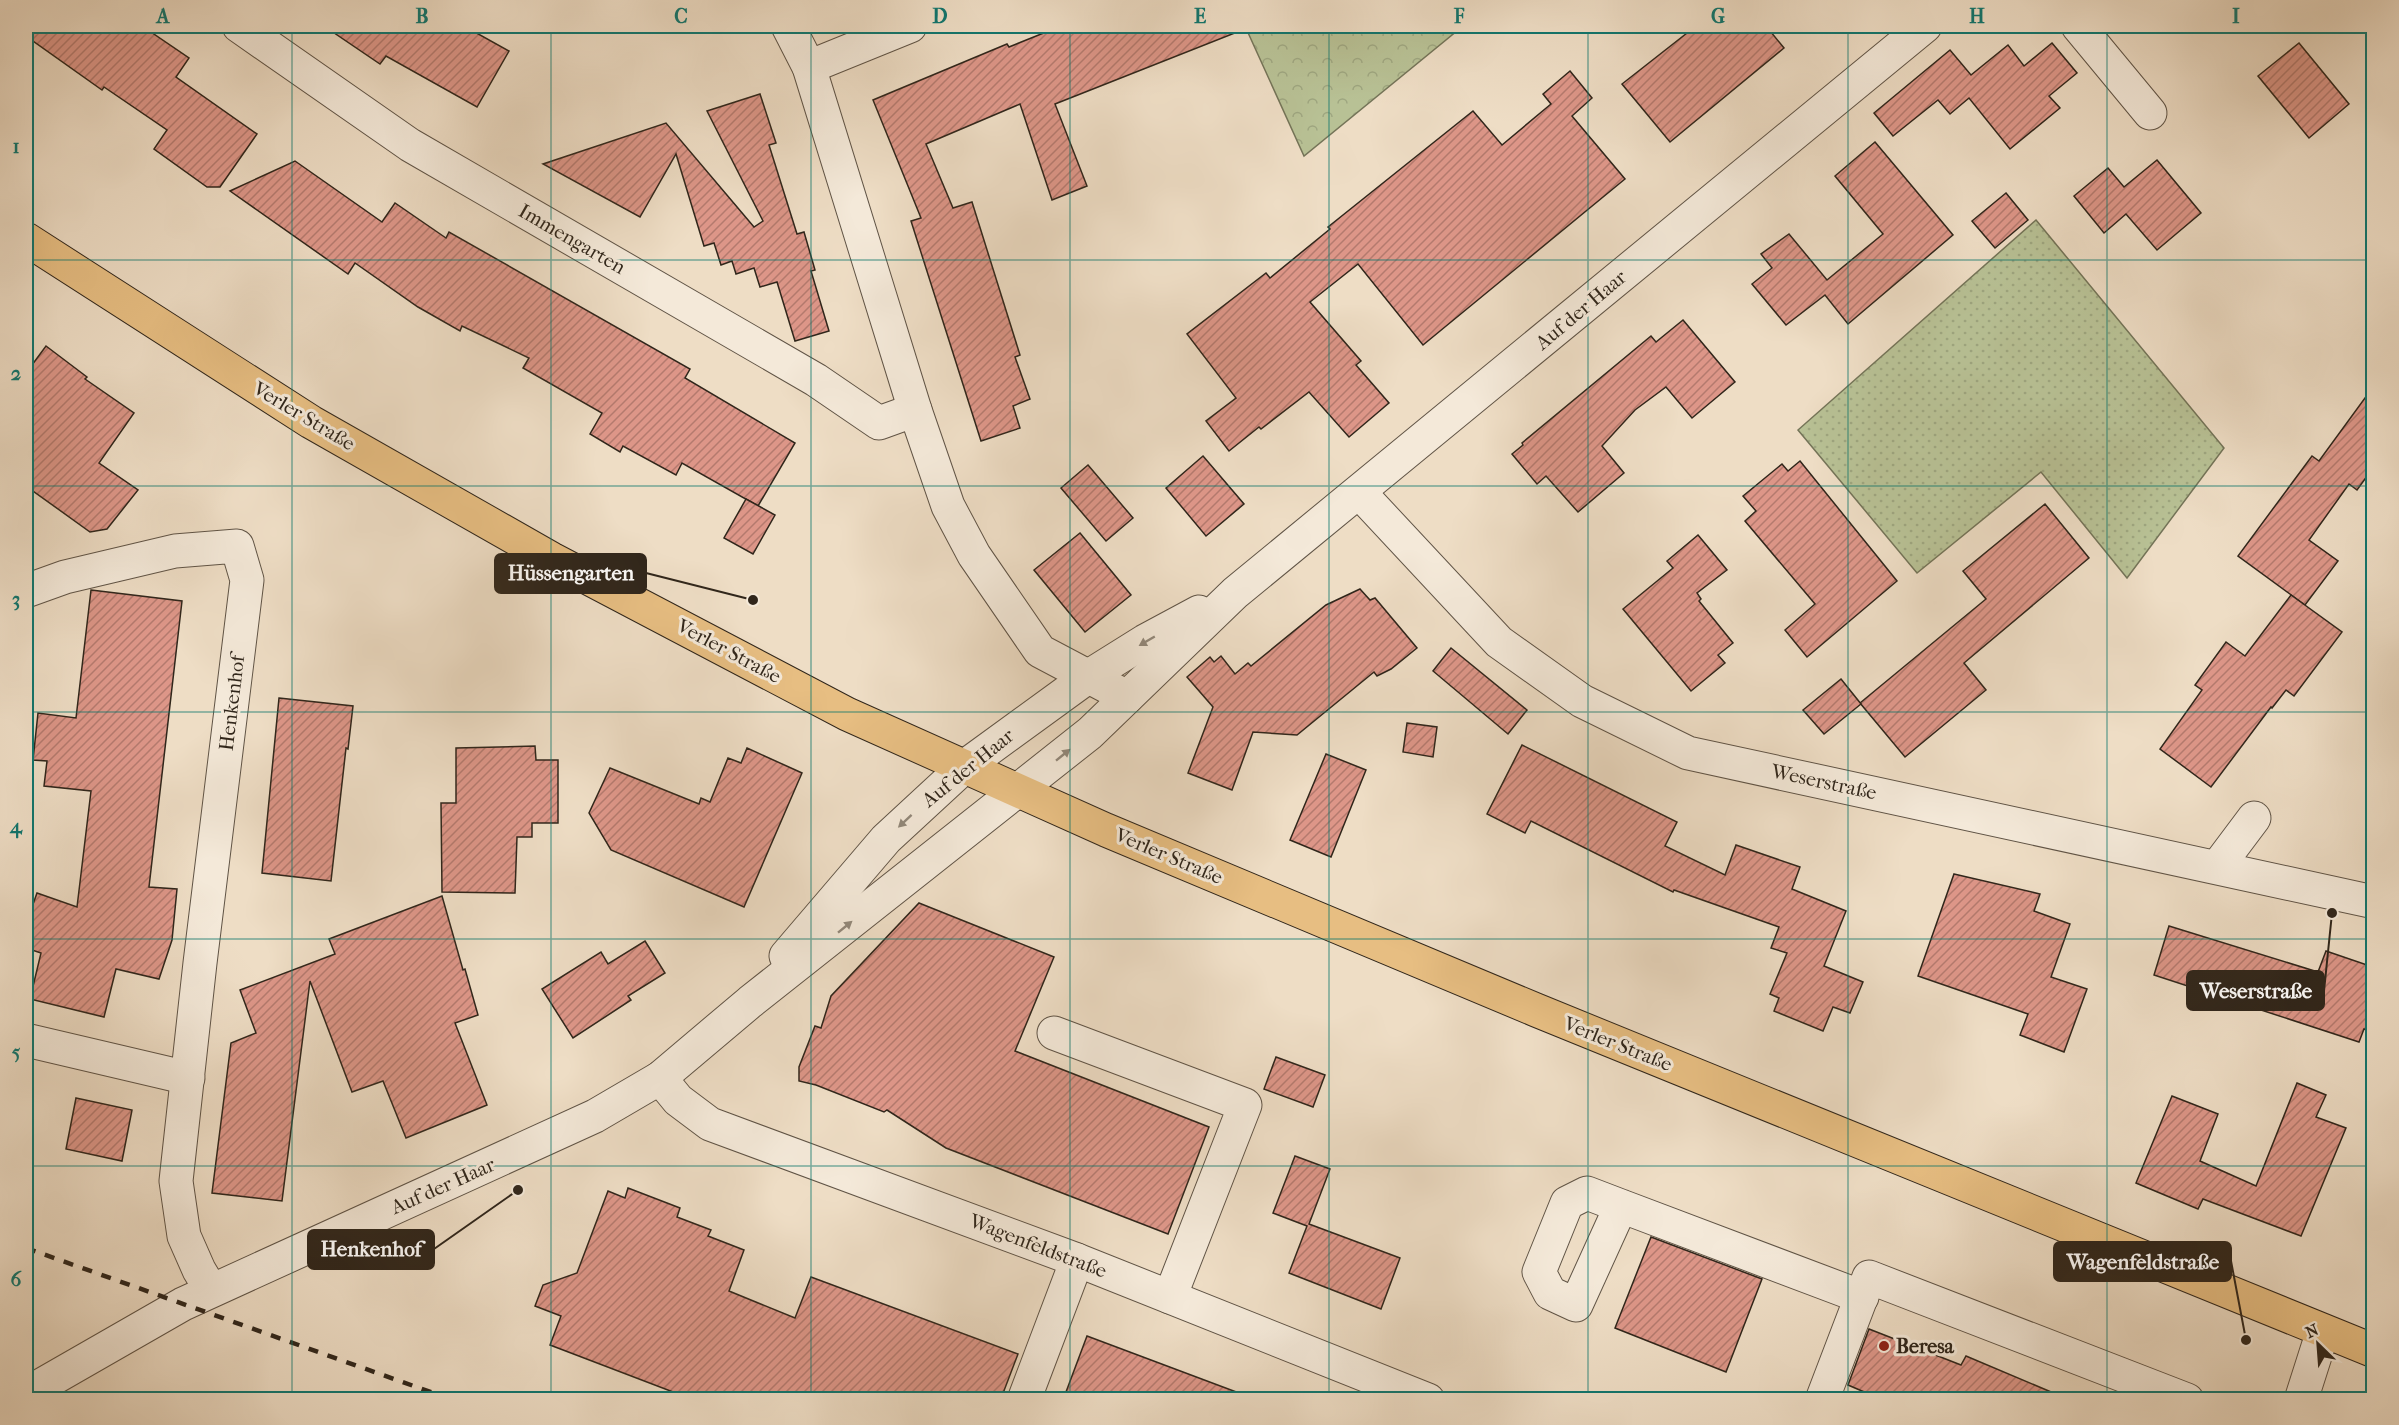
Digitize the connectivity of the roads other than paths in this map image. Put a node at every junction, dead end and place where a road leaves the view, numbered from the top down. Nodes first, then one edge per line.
1 (239, 26) edge
2 (788, 26) edge
3 (910, 26) edge
4 (1925, 26) edge
5 (2078, 26) edge
6 (809, 67) junction
7 (2150, 113) dead end
8 (26, 239) edge
9 (915, 410) junction
10 (1360, 493) junction
11 (26, 591) edge
12 (1235, 593) junction
13 (1089, 676) junction
14 (1127, 697) junction
15 (964, 767) junction
16 (1018, 792) junction
17 (2254, 818) dead end
18 (2217, 866) junction
19 (2373, 902) edge
20 (750, 1002) junction
21 (1054, 1033) dead end
22 (26, 1040) edge
23 (188, 1078) junction
24 (660, 1078) junction
25 (1621, 1206) dead end
26 (1077, 1260) junction
27 (211, 1290) junction
28 (1170, 1297) junction
29 (1862, 1298) junction
30 (2323, 1331) junction
31 (2373, 1350) edge
32 (26, 1394) edge
33 (1024, 1400) edge
34 (1428, 1400) edge
35 (1822, 1400) edge
36 (2187, 1400) edge
37 (2301, 1400) edge

1 - 9 street, Immengarten
2 - 6 street
3 - 6 street
4 - 10 street, Auf der Haar
5 - 7 street
6 - 9 street
8 - 15 main road, Verler Straße
9 - 13 street
10 - 12 street, Auf der Haar
10 - 18 street, Weserstraße
11 - 23 street, Henkenhof
12 -> 13 street, Auf der Haar
12 - 14 street, Auf der Haar
13 - 14 street
13 - 15 street, Auf der Haar
16 -> 14 street, Auf der Haar
15 - 16 main road, Verler Straße
15 -> 20 street, Auf der Haar
20 -> 16 street, Auf der Haar
16 - 30 main road, Verler Straße
17 - 18 street
18 - 19 street, Weserstraße
20 - 24 street, Auf der Haar
21 - 28 street
22 - 23 street
23 - 27 street
24 - 26 street, Wagenfeldstraße
24 - 27 street, Auf der Haar
25 - 29 street
26 - 28 street, Wagenfeldstraße
26 - 33 street
27 - 32 street, Auf der Haar
28 - 34 street, Wagenfeldstraße
29 - 35 street
29 - 36 street
30 - 31 main road, Verler Straße
30 - 37 street

